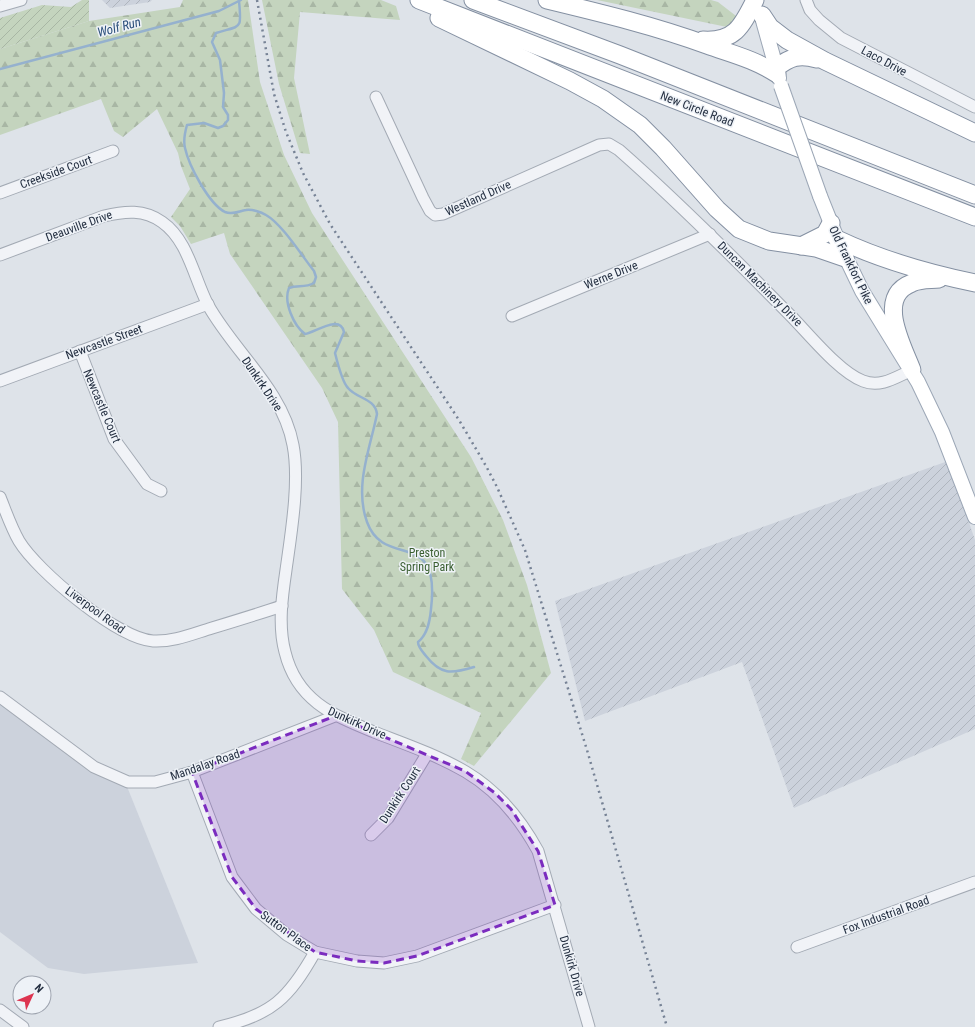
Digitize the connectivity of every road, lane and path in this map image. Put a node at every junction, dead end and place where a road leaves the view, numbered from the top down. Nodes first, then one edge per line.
1 (21, 0) edge
2 (420, 0) edge
3 (473, 0) edge
4 (547, 0) edge
5 (806, 0) edge
6 (758, 5) edge
7 (0, 6) edge
8 (693, 39) junction
9 (825, 60) junction
10 (778, 76) junction
11 (376, 97) dead end
12 (975, 108) edge
13 (975, 133) edge
14 (619, 150) joint
15 (113, 151) dead end
16 (0, 193) edge
17 (975, 195) edge
18 (975, 218) edge
19 (834, 231) junction
20 (710, 234) junction
21 (176, 236) joint
22 (801, 246) junction
23 (0, 256) edge
24 (845, 258) junction
25 (953, 277) junction
26 (975, 283) edge
27 (208, 304) junction
28 (512, 316) dead end
29 (80, 351) junction
30 (912, 370) junction
31 (0, 381) edge
32 (162, 491) dead end
33 (0, 497) edge
34 (975, 517) edge
35 (282, 606) junction
36 (0, 697) edge
37 (335, 716) junction
38 (427, 754) junction
39 (192, 772) junction
40 (371, 835) dead end
41 (975, 882) edge
42 (554, 905) junction
43 (797, 947) dead end
44 (315, 952) junction
45 (0, 1010) edge
46 (23, 1027) edge
47 (219, 1027) edge
48 (588, 1027) edge

1 - 7 street
2 - 18 highway, New Circle Road
2 - 22 highway
3 - 17 highway, New Circle Road
4 - 8 highway
5 - 12 street, Laco Drive
6 - 8 highway
6 - 9 highway
6 - 10 main road, Old Frankfort Pike
8 - 10 highway
9 - 10 highway
9 - 13 highway
10 - 19 main road, Old Frankfort Pike, bridge
11 - 14 street, Westland Drive
14 - 20 street, Duncan Machinery Drive
15 - 16 street, Creekside Court
19 - 22 highway
19 - 24 main road, Old Frankfort Pike
19 - 25 highway
20 - 28 street, Werne Drive
20 - 30 street, Duncan Machinery Drive
21 - 23 street, Deauville Drive
21 - 27 street, Dunkirk Drive
22 - 24 highway
24 - 30 main road, Old Frankfort Pike
25 - 26 highway
25 - 30 highway
27 - 29 street, Newcastle Street
27 - 35 street, Dunkirk Drive
29 - 31 street, Newcastle Street
29 - 32 street, Newcastle Court
30 - 34 main road, Old Frankfort Pike
33 - 35 street, Liverpool Road
35 - 37 street, Dunkirk Drive
36 - 39 street, Mandalay Road
37 - 38 street, Dunkirk Drive
37 - 39 street, Mandalay Road
38 - 40 street, Dunkirk Court
38 - 42 street, Dunkirk Drive
39 - 44 street, Sutton Place
41 - 43 street, Fox Industrial Road
42 - 44 street, Sutton Place
42 - 48 street, Dunkirk Drive
44 - 47 street
45 - 46 street

